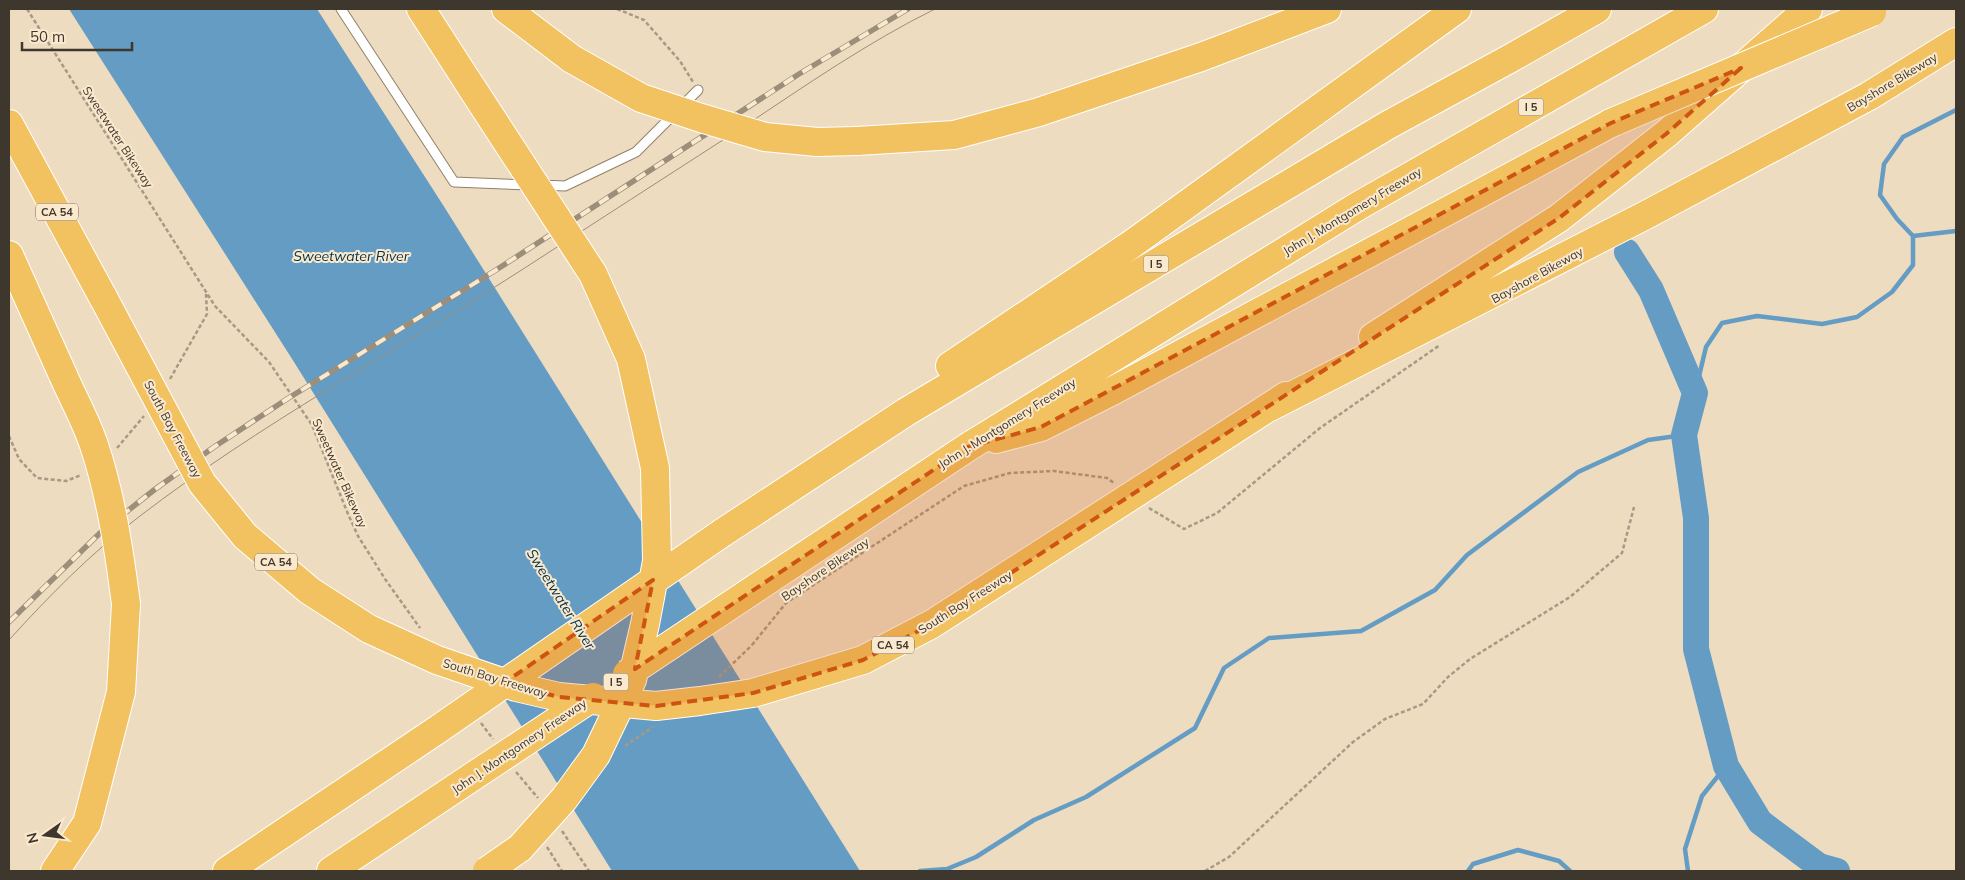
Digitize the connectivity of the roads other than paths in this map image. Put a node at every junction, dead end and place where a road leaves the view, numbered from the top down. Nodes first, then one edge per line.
1 (341, 9) edge
2 (421, 9) edge
3 (506, 9) edge
4 (1284, 9) edge
5 (1327, 9) edge
6 (1457, 9) edge
7 (1598, 9) edge
8 (1704, 9) edge
9 (1808, 9) edge
10 (1876, 10) edge
11 (1956, 42) edge
12 (1133, 81) junction
13 (698, 90) road end
14 (9, 124) edge
15 (9, 255) edge
16 (1270, 407) junction
17 (906, 412) junction
18 (968, 447) junction
19 (56, 871) edge
20 (227, 871) edge
21 (331, 871) edge
22 (487, 871) edge

1 - 13 lane
2 - 22 highway, bridge
3 - 12 highway, bridge
4 - 12 highway
5 - 12 highway
6 - 17 highway
7 - 17 highway, I 5
8 - 18 highway, John J. Montgomery Freeway / I 5
9 - 16 highway
10 - 18 highway, bridge
11 - 16 highway
14 - 16 highway, South Bay Freeway / CA 54, bridge
15 - 19 highway, bridge
17 - 20 highway, I 5, bridge
18 - 21 highway, John J. Montgomery Freeway / I 5, bridge

